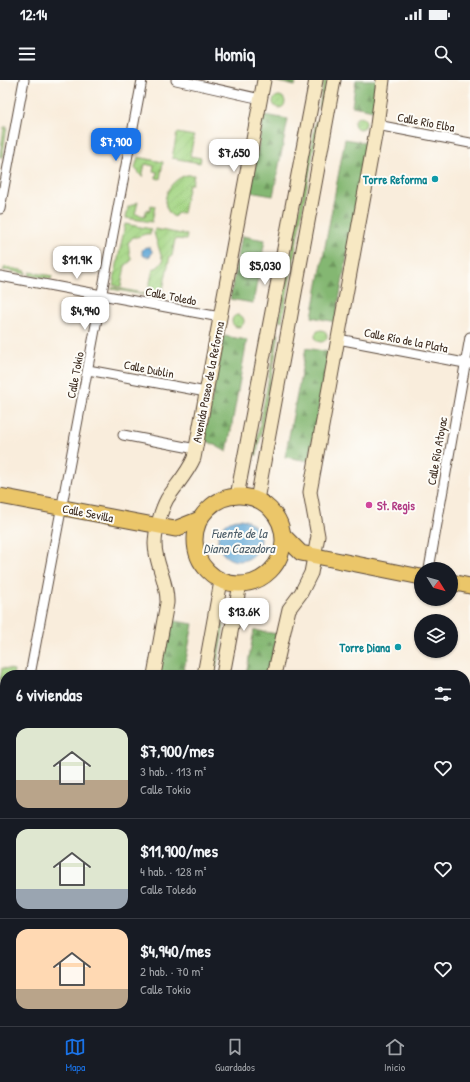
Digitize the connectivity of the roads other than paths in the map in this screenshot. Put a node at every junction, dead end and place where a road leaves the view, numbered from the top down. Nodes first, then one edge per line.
1 (24, 80) edge
2 (142, 80) edge
3 (176, 80) edge
4 (264, 80) edge
5 (316, 80) edge
6 (334, 80) edge
7 (384, 80) edge
8 (261, 99) junction
9 (377, 125) junction
10 (470, 143) edge
11 (0, 209) edge
12 (0, 276) edge
13 (102, 295) junction
14 (220, 317) junction
15 (470, 337) edge
16 (338, 339) junction
17 (467, 364) edge
18 (88, 370) junction
19 (206, 392) junction
20 (123, 435) dead end
21 (196, 449) junction
22 (0, 496) edge
23 (238, 496) junction
24 (257, 500) junction
25 (62, 508) junction
26 (200, 519) junction
27 (158, 526) junction
28 (175, 529) junction
29 (283, 535) junction
30 (195, 548) junction
31 (307, 554) junction
32 (430, 562) edge
33 (276, 564) junction
34 (414, 576) edge
35 (221, 581) junction
36 (458, 583) edge
37 (240, 584) junction
38 (470, 586) edge
39 (31, 670) edge
40 (155, 670) edge
41 (205, 670) edge
42 (224, 670) edge
43 (275, 670) edge

1 - 11 street
2 - 13 street, Calle Tokio
3 - 8 street
4 - 8 street, Avenida Paseo de la Reforma
5 - 23 street
6 - 24 street
7 - 9 street
8 - 14 street, Avenida Paseo de la Reforma
9 - 10 street, Calle Río Elba
9 - 16 street
12 - 13 street, Calle Toledo
13 - 14 street, Calle Toledo
13 - 18 street, Calle Tokio
14 - 19 street, Avenida Paseo de la Reforma
15 - 17 street, Calle Río Atoyac
16 - 17 street, Calle Río de la Plata
16 - 31 street
17 - 32 street, Calle Río Atoyac
18 - 19 street, Calle Dublin
18 - 25 street, Calle Tokio
19 - 21 street, Avenida Paseo de la Reforma
20 - 21 street
21 - 27 street, Avenida Paseo de la Reforma
22 - 25 main road, Calle Sevilla
23 - 24 main road
23 - 26 main road
24 - 29 main road
25 - 27 main road, Calle Sevilla
25 - 39 street, Calle Tokio
26 - 28 main road
26 - 30 main road
27 - 28 main road, Calle Sevilla
27 - 40 street, Avenida Paseo de la Reforma
28 - 30 main road
29 - 31 main road
29 - 33 main road
30 - 35 main road
31 - 33 main road
31 - 34 main road
31 - 43 street
33 - 37 main road
35 - 37 main road
35 - 41 street
36 - 38 main road
37 - 42 street

